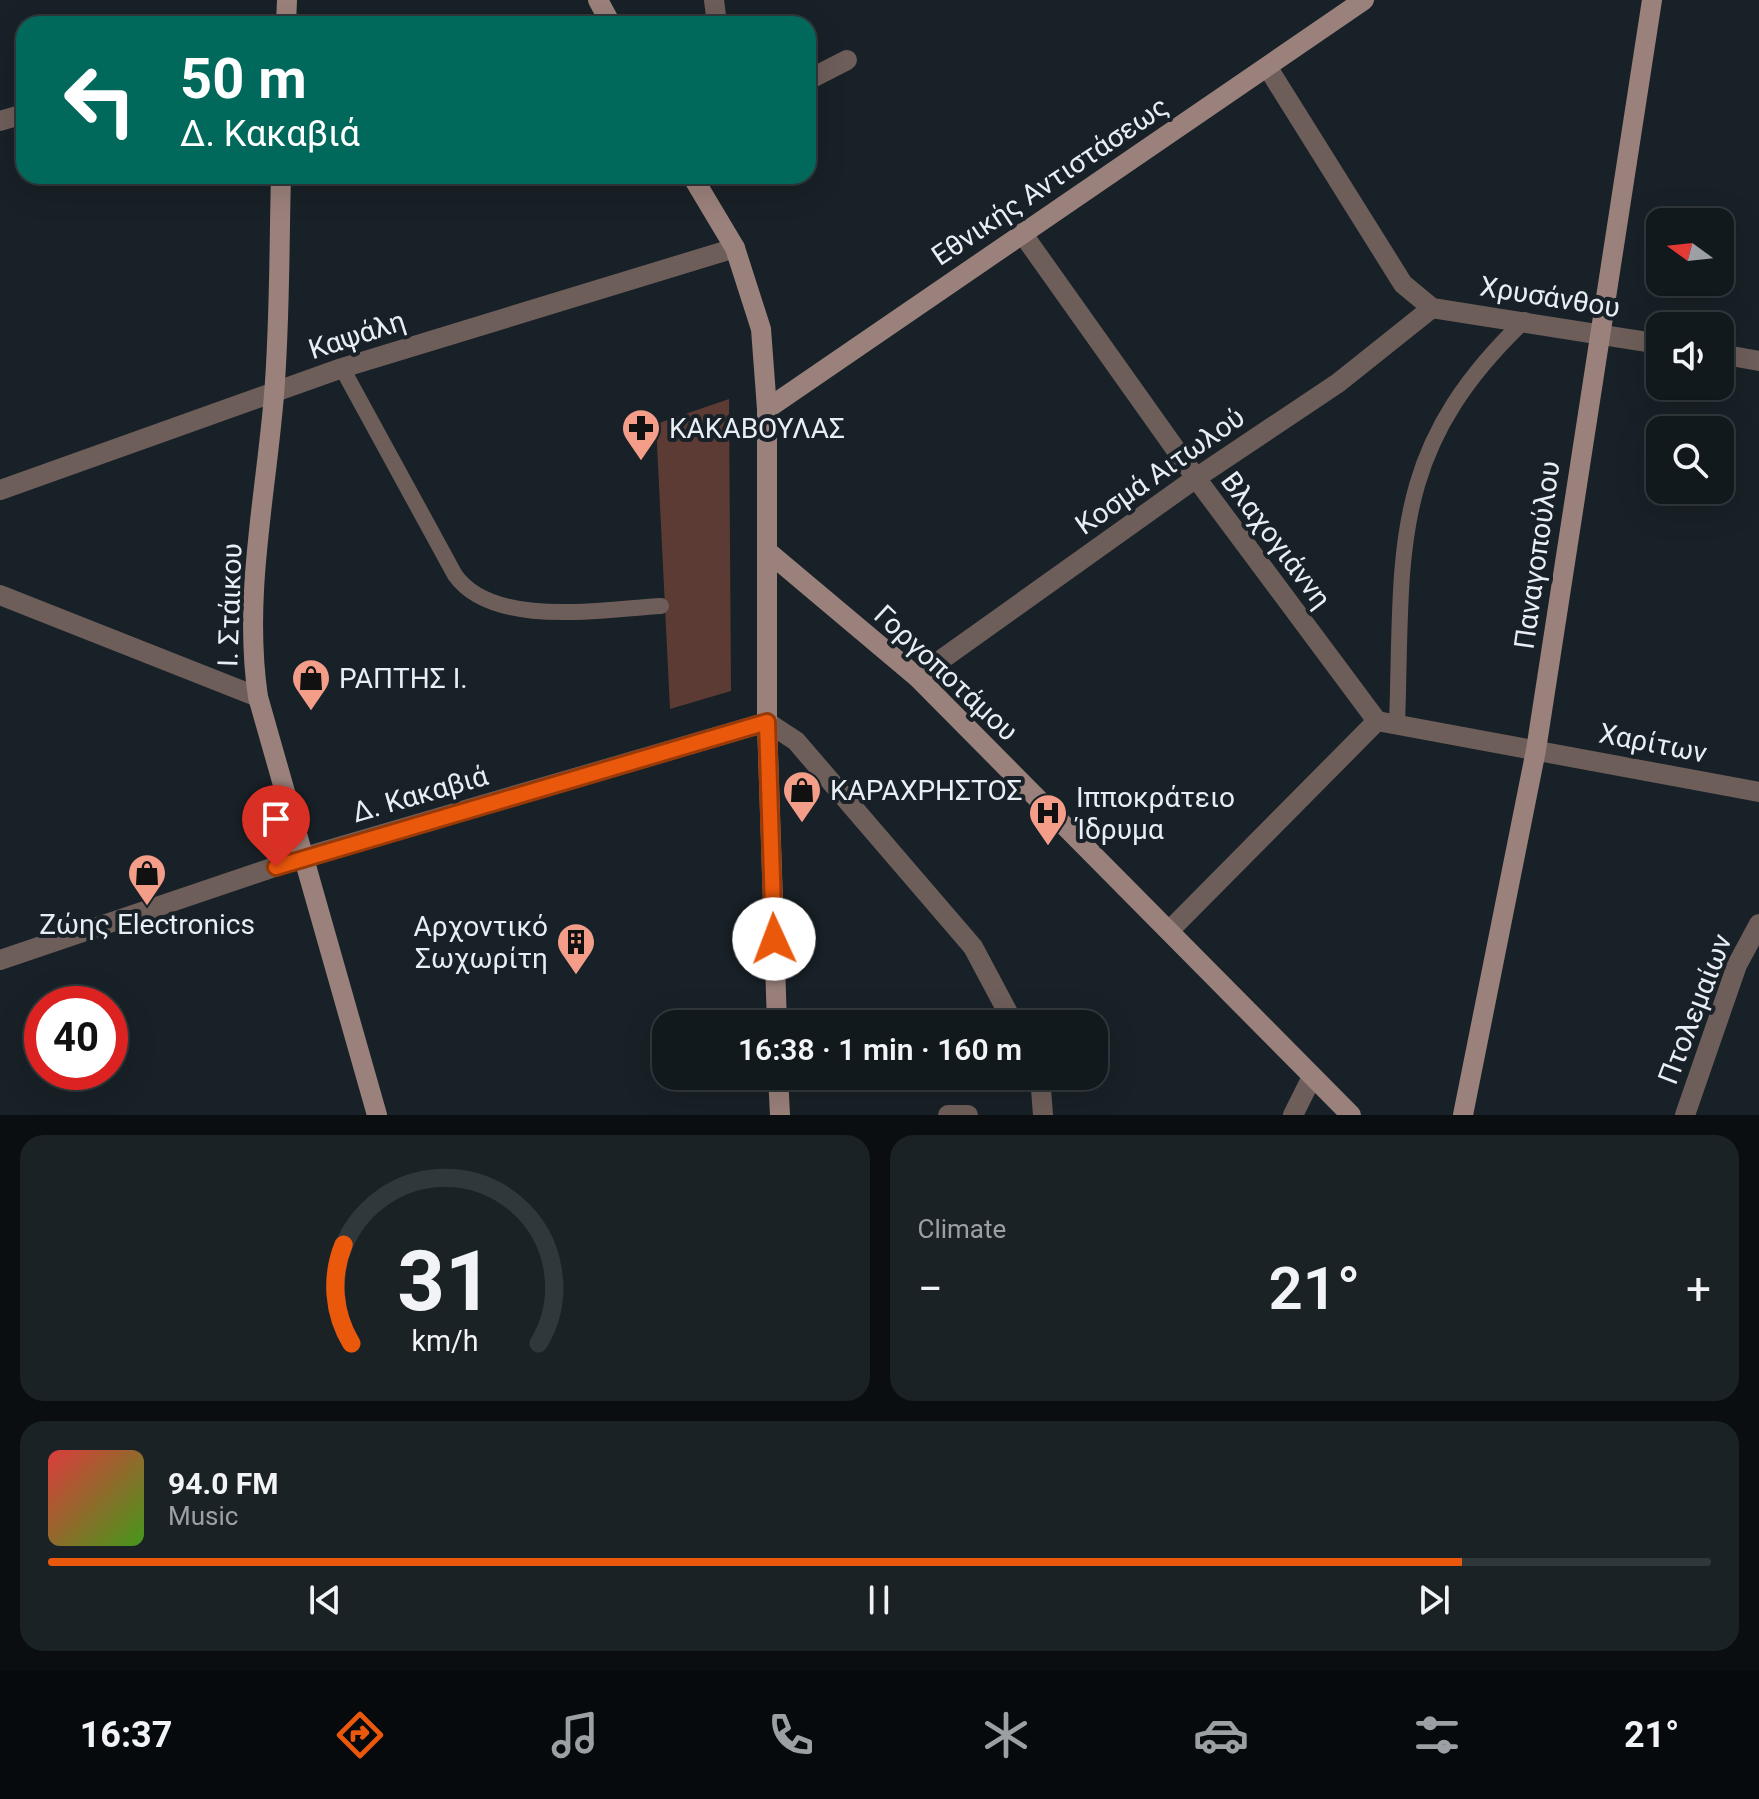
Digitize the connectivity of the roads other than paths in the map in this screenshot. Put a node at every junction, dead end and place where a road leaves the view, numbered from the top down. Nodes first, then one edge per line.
1 (1364, 0) edge
2 (1652, 0) edge
3 (847, 60) dead end
4 (1268, 68) junction
5 (816, 76) edge
6 (281, 184) edge
7 (697, 184) edge
8 (1022, 233) junction
9 (735, 248) junction
10 (1432, 308) junction
11 (1525, 320) junction
12 (1598, 332) junction
13 (1646, 341) edge
14 (1734, 357) edge
15 (1759, 361) edge
16 (342, 368) junction
17 (275, 392) junction
18 (767, 409) junction
19 (1196, 478) junction
20 (0, 490) edge
21 (767, 551) junction
22 (0, 595) edge
23 (661, 606) dead end
24 (917, 677) junction
25 (258, 697) junction
26 (767, 722) junction
27 (1387, 724) junction
28 (1536, 750) junction
29 (1759, 792) edge
30 (304, 857) junction
31 (1759, 924) edge
32 (1169, 931) junction
33 (0, 960) edge
34 (777, 1010) edge
35 (1007, 1010) edge
36 (1312, 1077) junction
37 (779, 1090) edge
38 (1041, 1090) edge
39 (377, 1115) edge
40 (780, 1115) edge
41 (948, 1115) edge
42 (968, 1115) edge
43 (1043, 1115) edge
44 (1293, 1115) edge
45 (1351, 1115) edge
46 (1463, 1115) edge
47 (1685, 1115) edge

1 - 4 street, Εθνικής Αντιστάσεως
2 - 12 street, Παναγοπούλου
3 - 5 street
4 - 8 street, Εθνικής Αντιστάσεως
4 - 10 street
6 - 17 street, Ι. Στάικου
7 - 9 street
8 - 18 street, Εθνικής Αντιστάσεως
8 - 19 street, Βλαχογιάννη
9 - 16 street, Καψάλη
9 - 18 street
10 - 11 street, Χρυσάνθου
10 - 19 street, Κοσμά Αιτωλού
11 - 12 street, Χρυσάνθου
11 - 27 lane
12 - 13 street, Χρυσάνθου
12 - 28 street, Παναγοπούλου
14 - 15 street
16 - 17 street, Καψάλη
16 - 23 lane
17 - 20 street, Καψάλη
17 - 25 street, Ι. Στάικου
18 - 21 street
19 - 24 street, Κοσμά Αιτωλού
19 - 27 street, Βλαχογιάννη
21 - 24 street, Γοργοποτάμου
21 - 26 street
22 - 25 street
24 - 32 street, Γοργοποτάμου
25 - 30 street, Ι. Στάικου
26 - 30 street, Δ. Κακαβιά
26 - 34 street
26 - 35 street
27 - 28 street, Χαρίτων
27 - 32 street
28 - 29 street, Χαρίτων
28 - 46 street, Παναγοπούλου
30 - 33 street, Δ. Κακαβιά
30 - 39 street, Ι. Στάικου
31 - 47 street, Πτολεμαίων
32 - 36 street, Γοργοποτάμου
36 - 44 street
36 - 45 street, Γοργοποτάμου
37 - 40 street
38 - 43 street
41 - 42 street

